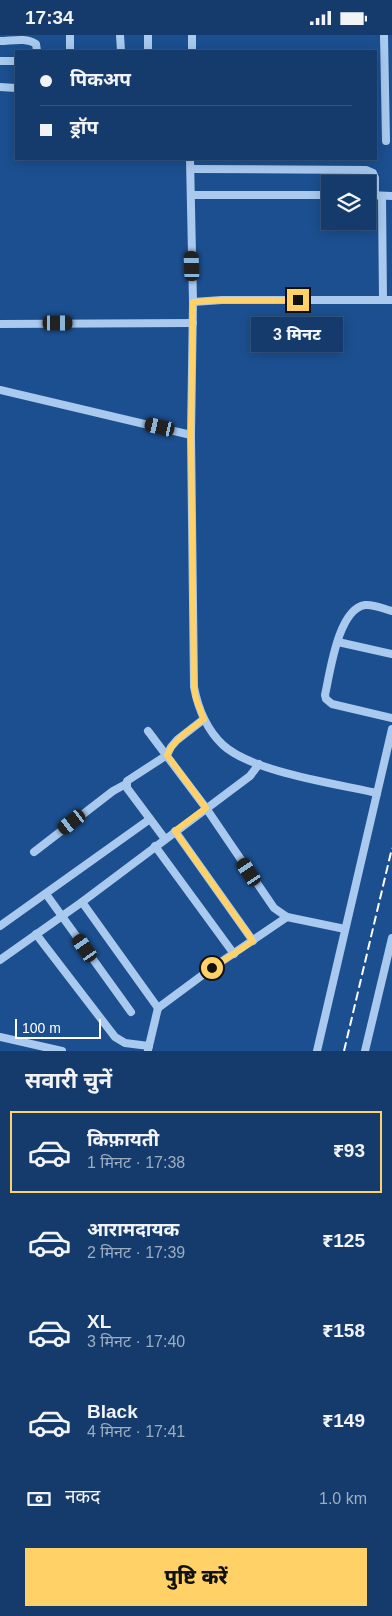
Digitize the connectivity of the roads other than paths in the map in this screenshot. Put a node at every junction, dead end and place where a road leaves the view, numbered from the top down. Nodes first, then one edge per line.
1 (70, 35) edge
2 (120, 35) edge
3 (148, 35) edge
4 (192, 35) edge
5 (384, 35) edge
6 (0, 41) edge
7 (37, 50) edge
8 (70, 50) edge
9 (121, 50) edge
10 (148, 50) edge
11 (192, 50) edge
12 (0, 61) edge
13 (15, 61) edge
14 (0, 87) edge
15 (15, 88) edge
16 (386, 141) dead end
17 (190, 160) edge
18 (190, 169) junction
19 (373, 175) edge
20 (191, 195) junction
21 (321, 195) edge
22 (376, 195) edge
23 (392, 196) edge
24 (376, 208) edge
25 (383, 300) junction
26 (392, 300) edge
27 (193, 302) junction
28 (0, 323) edge
29 (193, 323) junction
30 (0, 390) edge
31 (191, 435) junction
32 (392, 611) edge
33 (338, 642) junction
34 (392, 654) edge
35 (392, 718) edge
36 (204, 719) junction
37 (392, 729) edge
38 (148, 731) dead end
39 (167, 755) junction
40 (259, 764) junction
41 (126, 784) junction
42 (378, 793) junction
43 (206, 808) junction
44 (150, 819) junction
45 (175, 831) junction
46 (165, 839) junction
47 (155, 846) junction
48 (34, 852) dead end
49 (46, 894) junction
50 (82, 901) junction
51 (62, 916) junction
52 (287, 917) junction
53 (0, 926) edge
54 (346, 929) junction
55 (36, 934) junction
56 (392, 938) edge
57 (253, 941) junction
58 (234, 953) junction
59 (0, 960) edge
60 (388, 973) edge
61 (158, 1008) junction
62 (131, 1012) dead end
63 (0, 1037) edge
64 (44, 1049) edge
65 (149, 1049) edge
66 (62, 1051) edge
67 (317, 1051) edge
68 (365, 1051) edge

1 - 8 street
2 - 9 street
3 - 10 street
4 - 11 street
5 - 16 street
6 - 7 street
12 - 13 street
14 - 15 street
17 - 18 street
18 - 19 street
18 - 20 street
20 - 21 street
20 - 27 street
22 - 23 street
24 - 25 street
25 - 26 street
25 - 27 street
27 - 29 street
28 - 29 street
29 - 31 street
30 - 31 street
31 - 36 street
32 - 33 street
33 - 34 street
33 - 35 street
36 - 39 street
36 - 40 street
37 - 42 street
38 - 39 street
39 - 41 street
39 - 43 street
40 - 42 street
40 - 43 street
41 - 44 street
41 - 48 street
42 - 54 street
43 - 45 street
43 - 52 street
44 - 46 street
44 - 49 street
45 - 46 street
45 - 57 street
46 - 47 street
47 - 50 street
47 - 58 street
49 - 51 street
49 - 53 street
50 - 51 street
50 - 61 street
51 - 55 street
51 - 62 street
52 - 54 street
52 - 57 street
54 - 67 street
55 - 59 street
55 - 65 street
56 - 60 street
57 - 58 street
58 - 61 street
60 - 68 street
61 - 65 street
63 - 64 street
64 - 66 street

